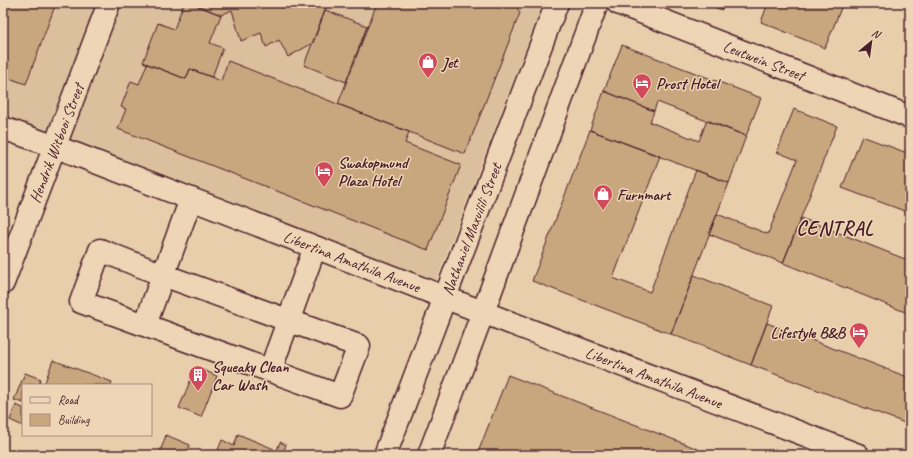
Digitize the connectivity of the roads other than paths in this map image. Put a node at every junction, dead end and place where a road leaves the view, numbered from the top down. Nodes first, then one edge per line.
1 (108, 3) edge
2 (556, 3) edge
3 (597, 3) edge
4 (618, 3) edge
5 (910, 117) edge
6 (3, 128) edge
7 (55, 147) junction
8 (191, 199) junction
9 (315, 247) junction
10 (163, 275) junction
11 (3, 283) edge
12 (445, 298) junction
13 (483, 312) junction
14 (288, 320) junction
15 (145, 325) junction
16 (270, 371) junction
17 (385, 455) edge
18 (429, 455) edge
19 (858, 455) edge

1 - 7 main road, Hendrik Witbooi Street
2 - 12 main road, Nathaniel Maxuilili Street
3 - 13 main road
4 - 5 main road, Leutwein Street
6 - 7 main road, Libertina Amathila Avenue
7 - 8 main road, Libertina Amathila Avenue
7 - 11 main road, Hendrik Witbooi Street
8 - 9 main road, Libertina Amathila Avenue
8 - 10 main road
9 - 12 main road, Libertina Amathila Avenue
9 - 14 main road
10 - 14 main road
10 - 15 main road
10 - 15 main road
12 - 13 main road, Libertina Amathila Avenue
12 - 17 main road, Nathaniel Maxuilili Street
13 - 18 main road
13 - 19 main road, Libertina Amathila Avenue
14 - 16 main road
14 - 16 main road
15 - 16 main road

